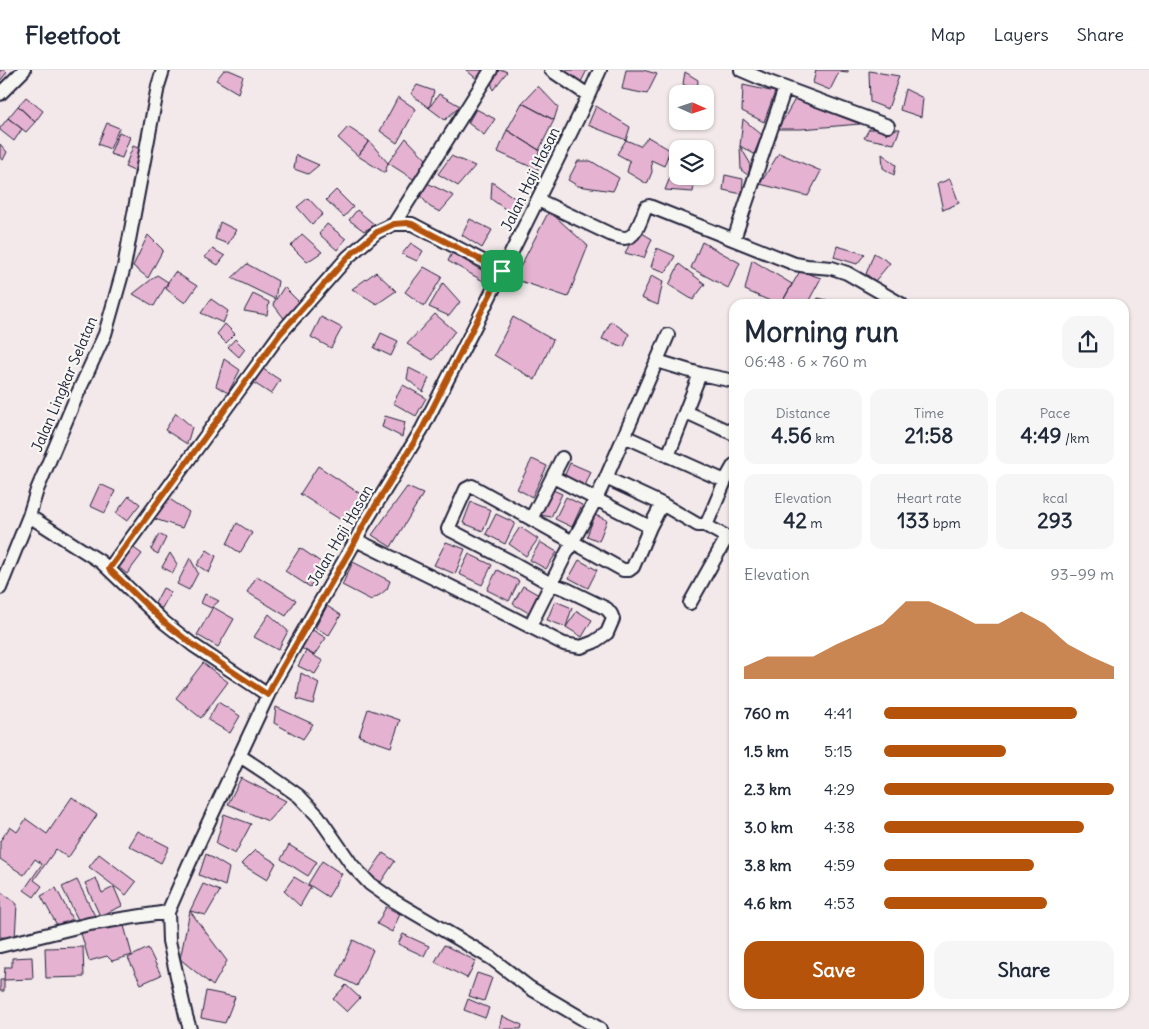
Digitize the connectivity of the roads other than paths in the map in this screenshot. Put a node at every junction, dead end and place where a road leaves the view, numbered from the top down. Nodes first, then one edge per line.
1 (24, 70) edge
2 (163, 70) edge
3 (491, 70) edge
4 (551, 70) edge
5 (600, 70) edge
6 (741, 70) edge
7 (785, 88) junction
8 (0, 94) edge
9 (588, 95) junction
10 (888, 126) dead end
11 (538, 200) junction
12 (394, 224) junction
13 (734, 239) junction
14 (502, 271) junction
15 (892, 299) edge
16 (668, 335) dead end
17 (656, 361) junction
18 (700, 374) junction
19 (729, 380) edge
20 (686, 412) junction
21 (729, 432) edge
22 (624, 436) junction
23 (668, 456) junction
24 (562, 458) dead end
25 (729, 474) edge
26 (553, 477) junction
27 (606, 478) junction
28 (725, 482) junction
29 (596, 499) junction
30 (662, 504) junction
31 (29, 516) junction
32 (530, 519) junction
33 (705, 525) junction
34 (650, 527) junction
35 (729, 538) edge
36 (356, 540) junction
37 (729, 541) edge
38 (573, 542) junction
39 (109, 569) junction
40 (551, 584) junction
41 (0, 588) edge
42 (690, 603) dead end
43 (530, 626) junction
44 (268, 695) junction
45 (240, 756) junction
46 (168, 912) junction
47 (0, 946) edge
48 (190, 1029) edge
49 (600, 1029) edge

1 - 8 street
2 - 31 street, Jalan Lingkar Selatan
3 - 12 street
4 - 9 street
5 - 9 street, Jalan Haji Hasan
6 - 7 street
7 - 10 street
7 - 13 street
9 - 11 street, Jalan Haji Hasan
11 - 13 street
11 - 14 street, Jalan Haji Hasan
12 - 14 street
12 - 39 street
13 - 15 street
14 - 36 street, Jalan Haji Hasan
16 - 17 street
17 - 18 street
17 - 22 street
18 - 19 street
18 - 20 street
20 - 21 street
20 - 23 street
22 - 23 street
22 - 27 street
23 - 28 street
24 - 26 street
25 - 28 street
26 - 29 street
26 - 32 street
27 - 29 street
27 - 30 street
28 - 33 street
29 - 34 street
29 - 38 street
30 - 33 street
30 - 34 street
31 - 39 street
31 - 41 street, Jalan Lingkar Selatan
32 - 38 street
32 - 40 street
33 - 35 street
34 - 38 street
36 - 43 street
36 - 44 street, Jalan Haji Hasan
37 - 42 street
38 - 40 street
39 - 44 street
40 - 43 street
40 - 43 street
44 - 45 street, Jalan Haji Hasan
45 - 46 street, Jalan Haji Hasan
45 - 49 street
46 - 47 street
46 - 48 street, Jalan Haji Hasan

